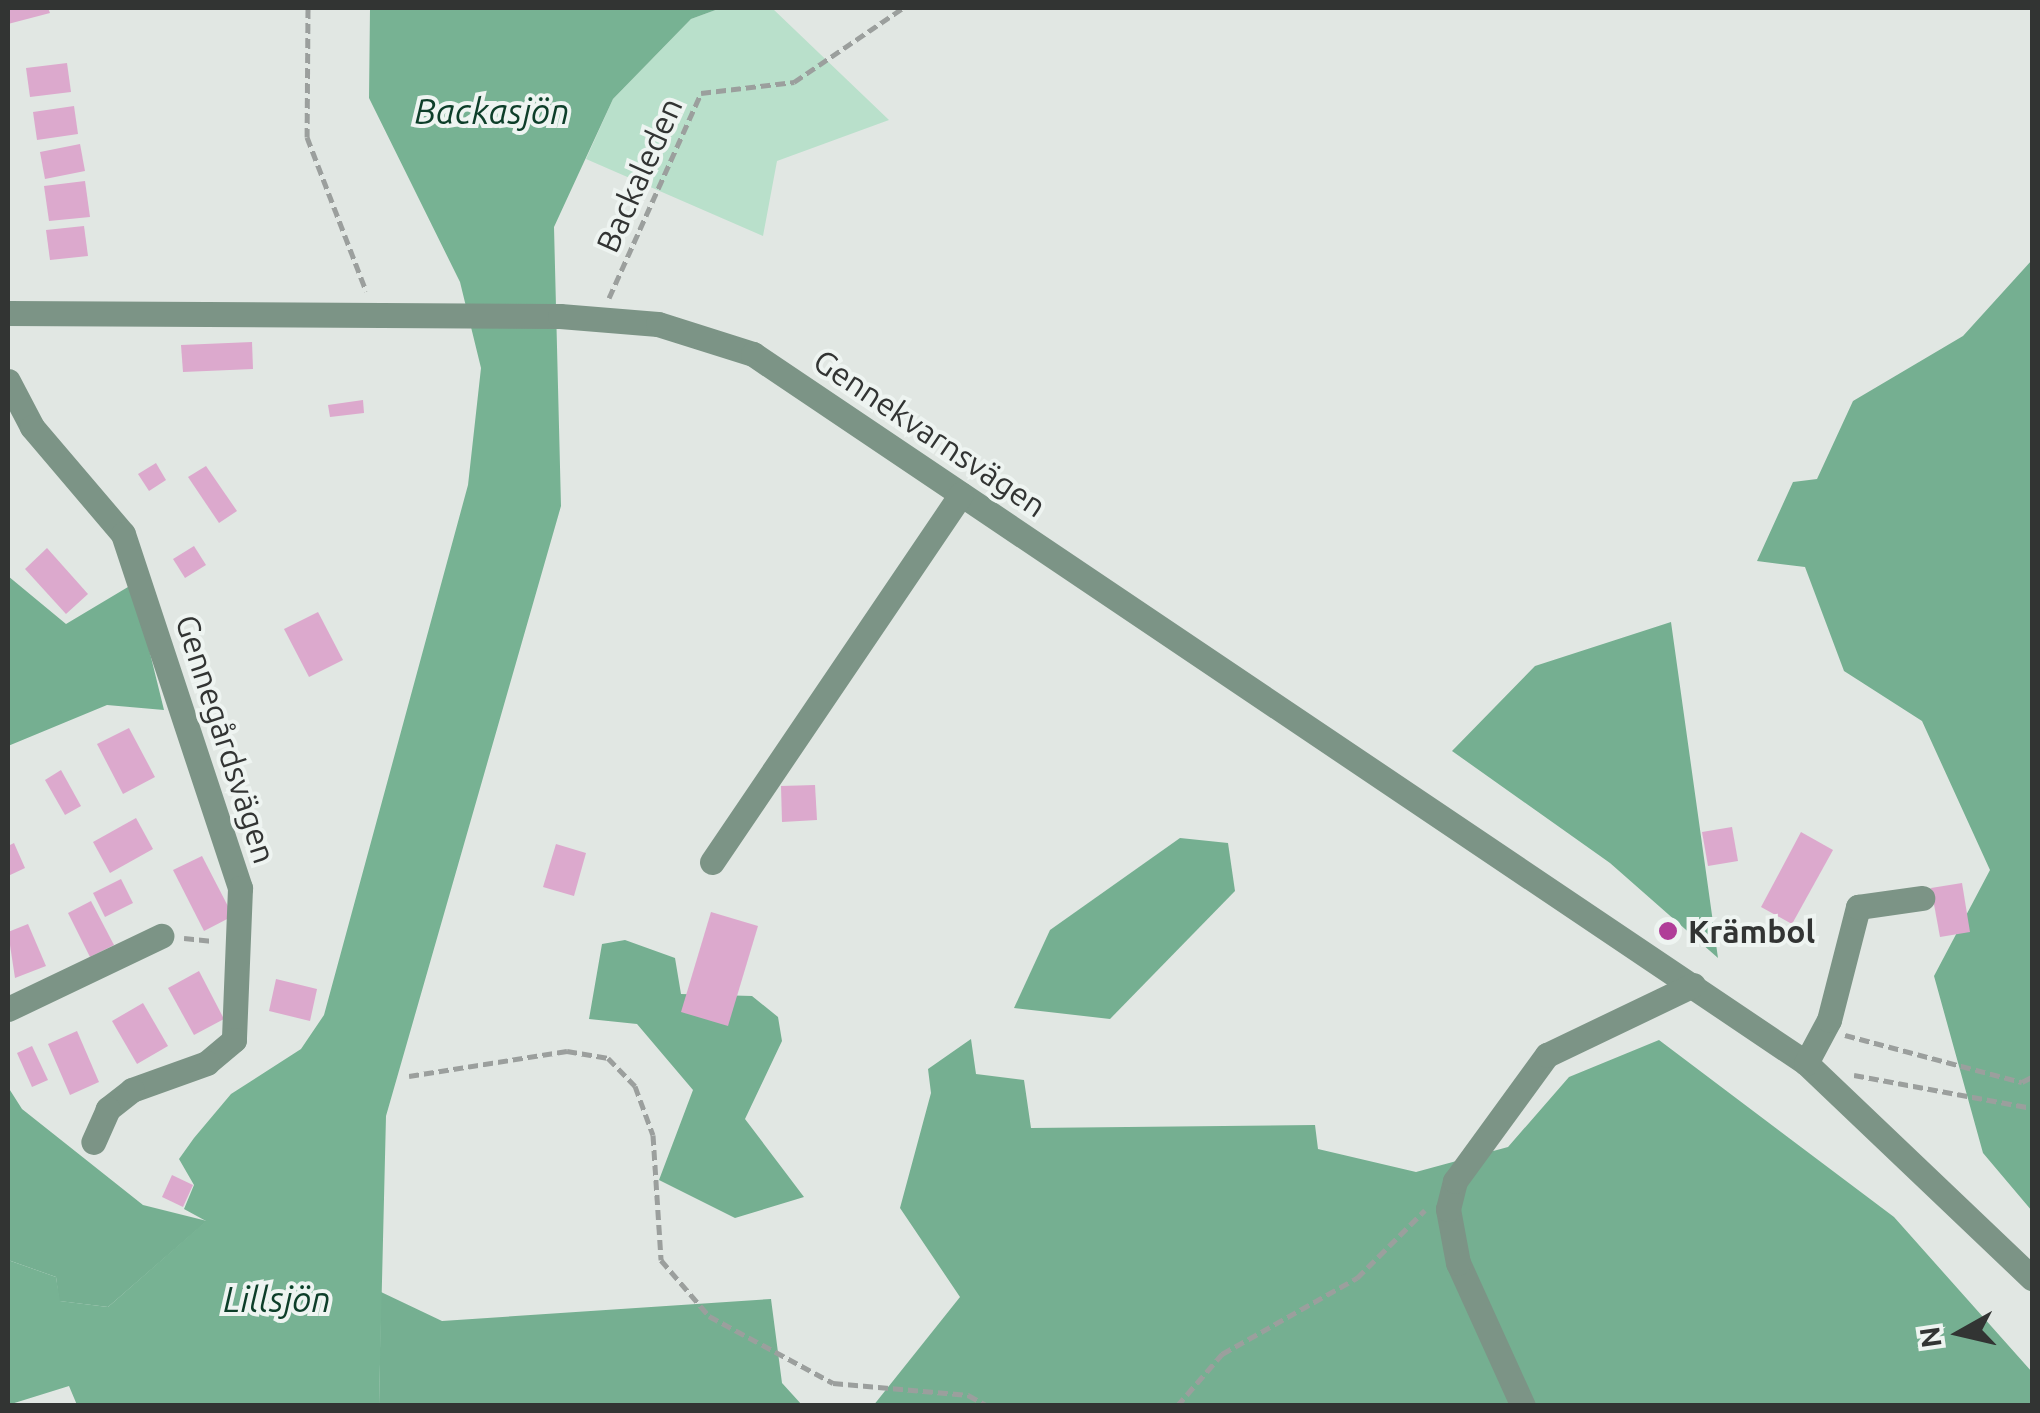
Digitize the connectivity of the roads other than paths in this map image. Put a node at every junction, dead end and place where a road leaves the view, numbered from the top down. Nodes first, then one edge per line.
1 (8, 313) edge
2 (8, 381) edge
3 (961, 494) junction
4 (712, 862) dead end
5 (1922, 898) dead end
6 (161, 936) road end
7 (1693, 986) junction
8 (8, 1008) edge
9 (1806, 1063) junction
10 (92, 1142) dead end
11 (2032, 1278) edge
12 (1522, 1406) edge

1 - 3 street, Gennekvarnsvägen
2 - 10 street, Gennegårdsvägen
3 - 4 street
3 - 7 street, Gennekvarnsvägen
5 - 9 street
6 - 8 street
7 - 9 street, Gennekvarnsvägen
7 - 12 street
9 - 11 street, Gennekvarnsvägen

